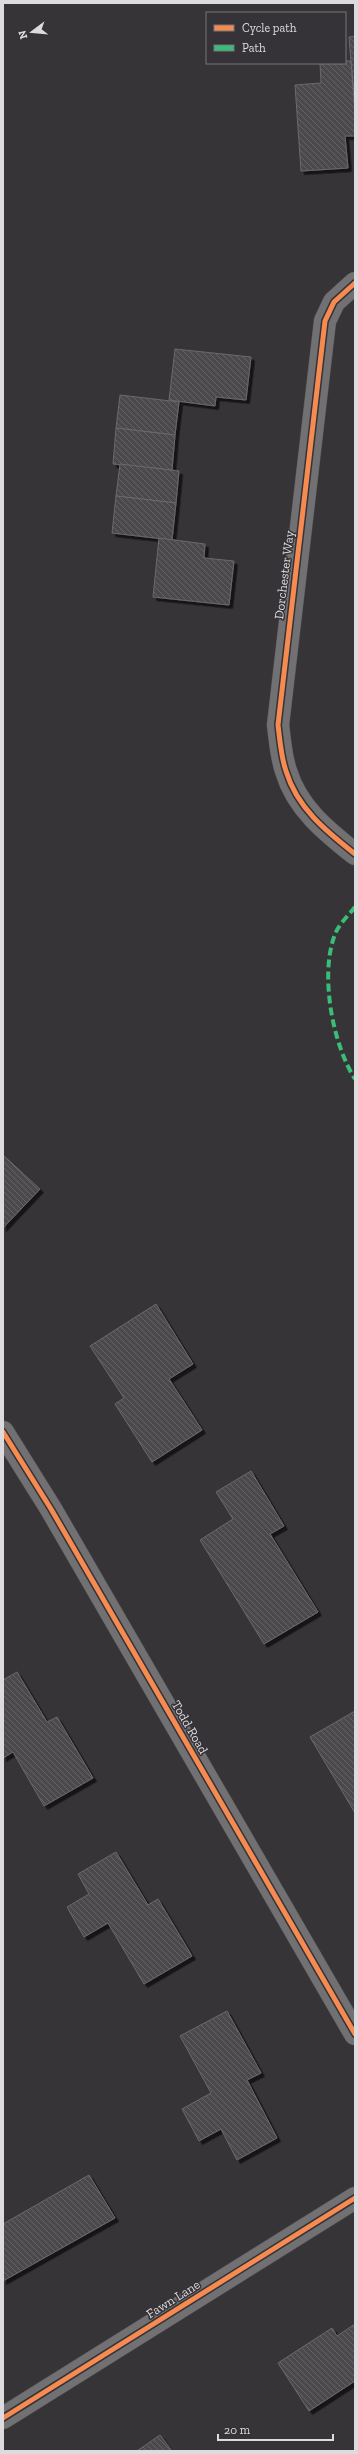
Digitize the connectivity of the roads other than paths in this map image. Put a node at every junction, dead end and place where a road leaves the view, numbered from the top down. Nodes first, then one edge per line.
1 (355, 283) edge
2 (355, 854) edge
3 (3, 1432) edge
4 (355, 2034) edge
5 (355, 2198) edge
6 (3, 2418) edge

1 - 2 street, Dorchester Way
3 - 4 street, Todd Road
5 - 6 street, Fawn Lane

